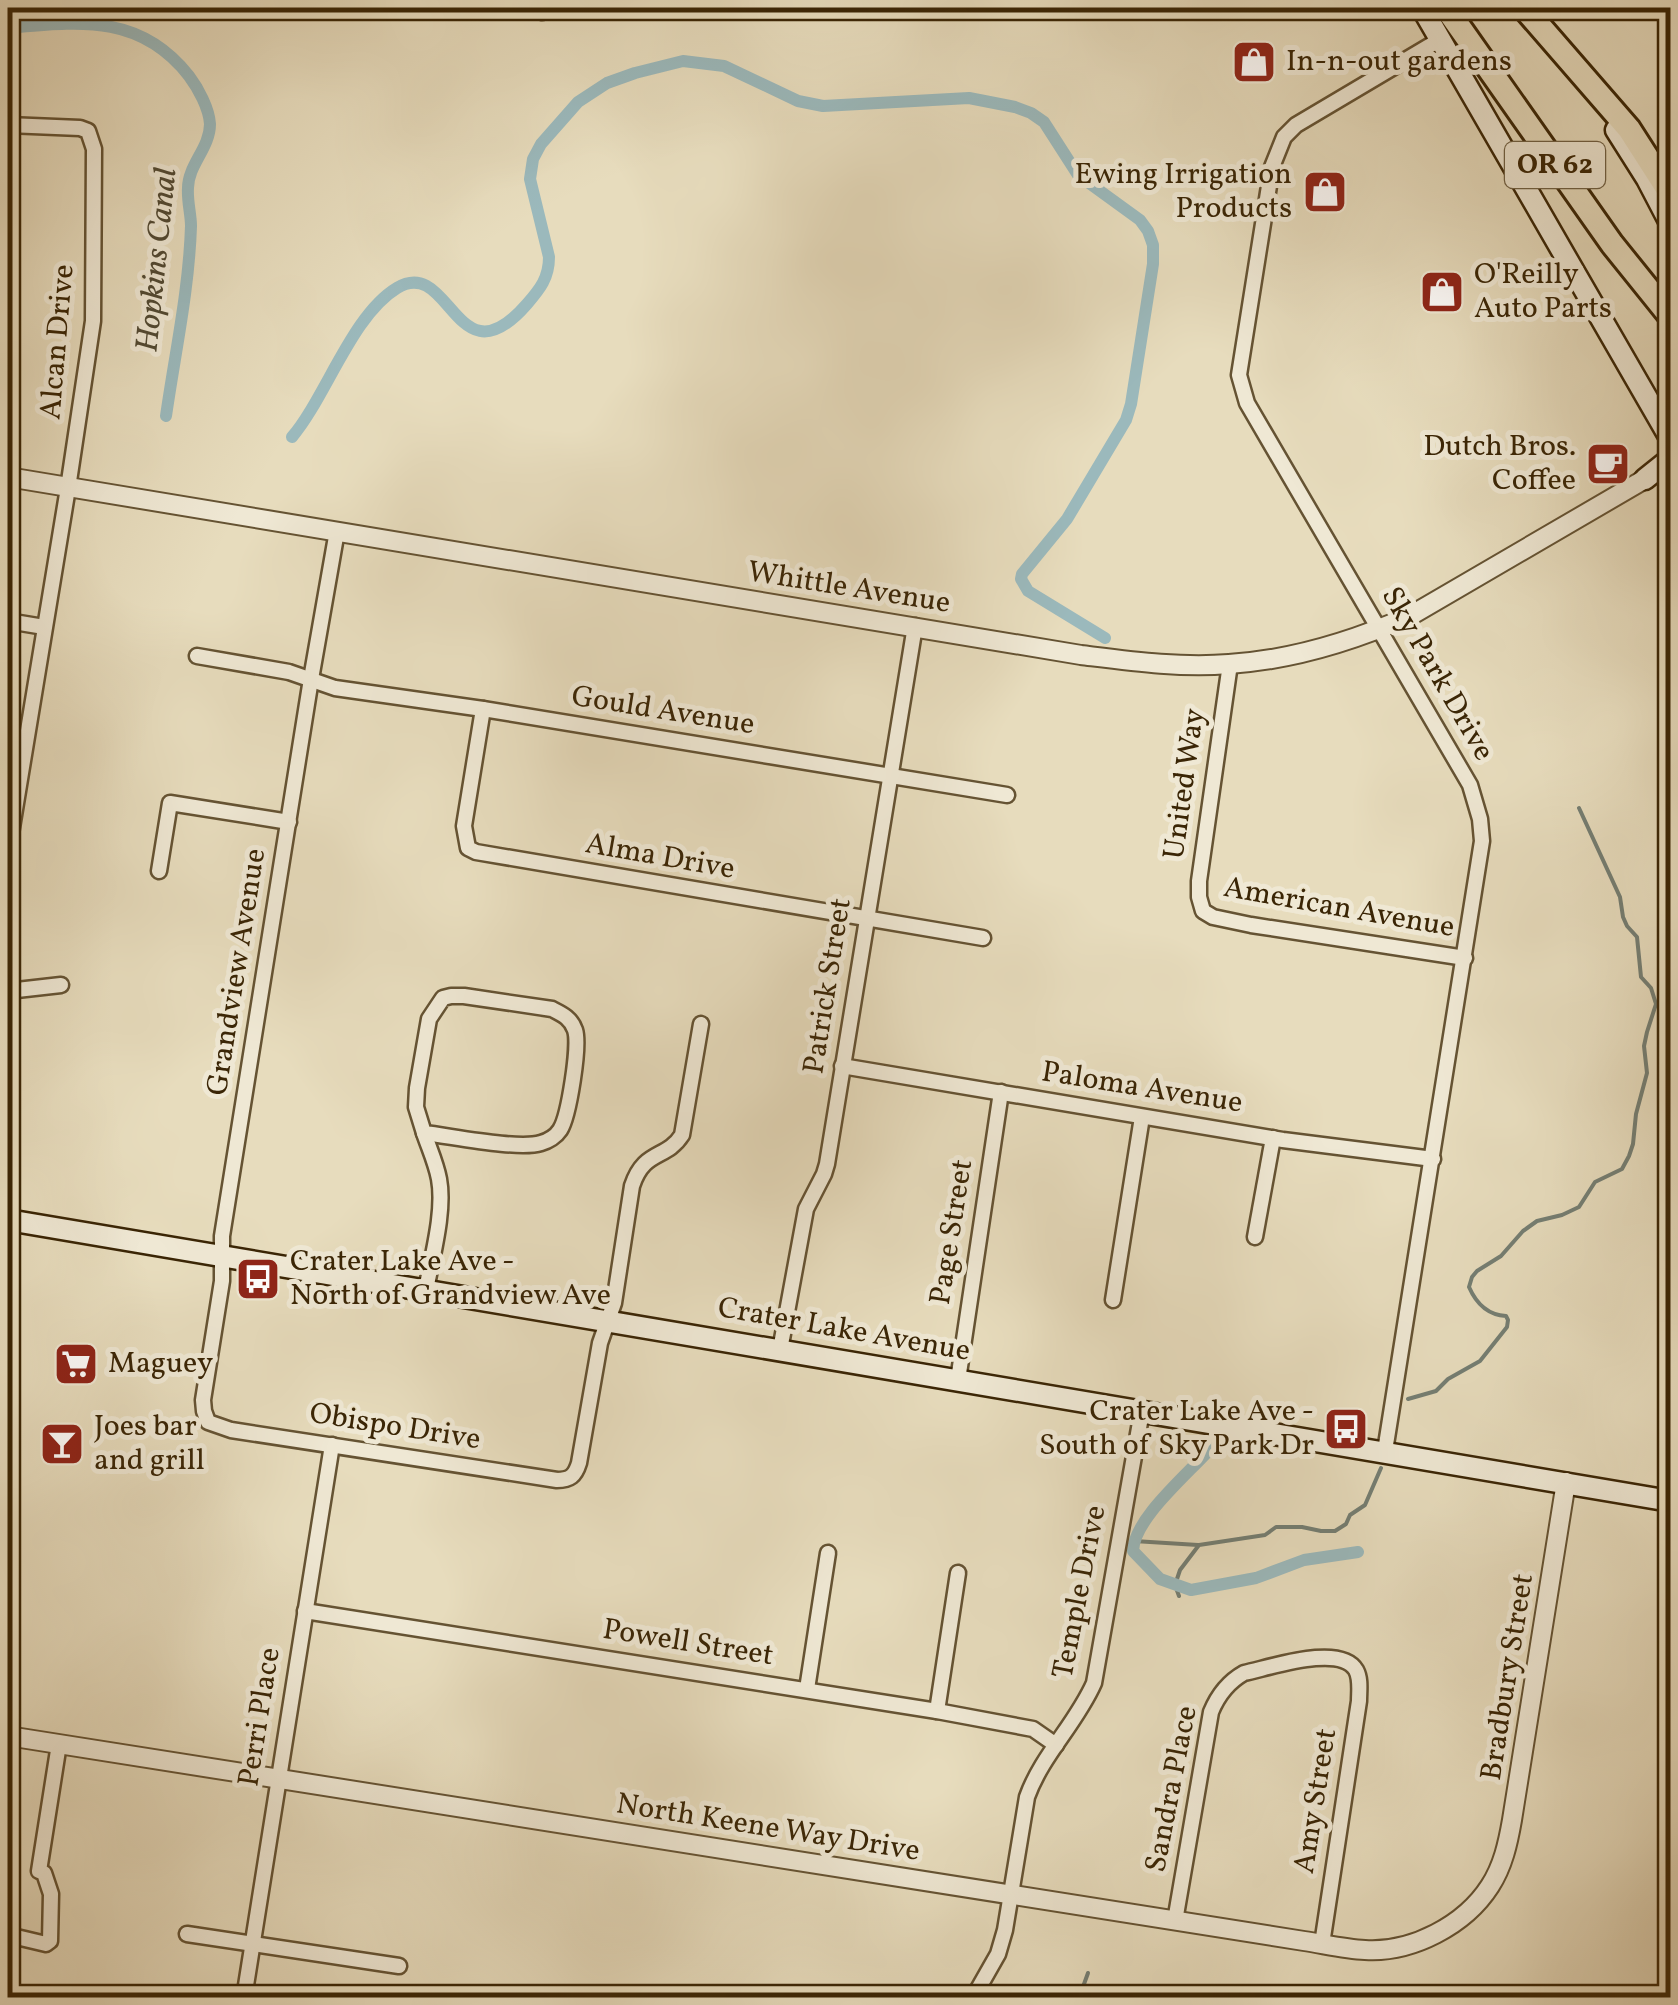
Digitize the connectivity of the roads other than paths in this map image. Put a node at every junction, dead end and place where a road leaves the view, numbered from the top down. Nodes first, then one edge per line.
1 (1422, 8) edge
2 (1446, 8) edge
3 (1524, 8) edge
4 (1441, 39) junction
5 (1568, 59) junction
6 (8, 125) edge
7 (1670, 193) edge
8 (1670, 223) edge
9 (1670, 316) edge
10 (1670, 438) edge
11 (1670, 459) edge
12 (8, 477) edge
13 (1670, 478) edge
14 (1645, 479) junction
15 (68, 488) junction
16 (337, 531) junction
17 (8, 621) edge
18 (915, 626) junction
19 (44, 627) junction
20 (1378, 630) junction
21 (197, 656) dead end
22 (1230, 664) junction
23 (311, 679) junction
24 (484, 709) junction
25 (8, 742) edge
26 (25, 745) junction
27 (890, 776) junction
28 (1007, 795) dead end
29 (288, 822) junction
30 (8, 852) edge
31 (159, 871) dead end
32 (1203, 911) joint
33 (867, 920) junction
34 (983, 938) dead end
35 (1465, 958) junction
36 (61, 985) dead end
37 (8, 990) edge
38 (701, 1024) dead end
39 (842, 1066) junction
40 (1000, 1092) junction
41 (1142, 1117) junction
42 (424, 1133) junction
43 (1272, 1138) junction
44 (1433, 1159) junction
45 (8, 1220) edge
46 (1256, 1237) dead end
47 (222, 1256) junction
48 (426, 1290) junction
49 (1114, 1300) dead end
50 (608, 1321) junction
51 (780, 1350) junction
52 (958, 1380) junction
53 (1142, 1410) junction
54 (208, 1422) joint
55 (332, 1445) junction
56 (1385, 1451) junction
57 (1566, 1482) junction
58 (1670, 1501) edge
59 (828, 1553) dead end
60 (958, 1573) dead end
61 (305, 1611) junction
62 (1354, 1666) joint
63 (806, 1689) junction
64 (936, 1711) junction
65 (8, 1736) edge
66 (59, 1744) junction
67 (1056, 1745) junction
68 (278, 1778) junction
69 (1495, 1878) joint
70 (1010, 1894) junction
71 (1175, 1922) junction
72 (187, 1934) dead end
73 (8, 1935) edge
74 (252, 1944) junction
75 (1322, 1944) junction
76 (399, 1966) dead end
77 (244, 1998) edge
78 (973, 1998) edge

1 - 4 main road
2 - 9 highway, OR 62
3 - 5 highway, OR 62
4 - 10 main road
4 - 20 street, Sky Park Drive
5 - 7 highway, OR 62
5 - 8 main road
6 - 15 street, Alcan Drive
11 - 14 main road
12 - 15 street, Whittle Avenue
13 - 14 main road
14 - 20 street, Whittle Avenue
15 - 16 street, Whittle Avenue
15 - 19 street, Alcan Drive
16 - 18 street, Whittle Avenue
16 - 23 street, Grandview Avenue
17 - 19 street
18 - 22 street, Whittle Avenue
18 - 27 street, Patrick Street
19 - 26 street, Alcan Drive
20 - 22 street, Whittle Avenue
20 - 35 street, Sky Park Drive
21 - 23 street, Gould Avenue
22 - 32 street, United Way
23 - 24 street, Gould Avenue
23 - 29 street, Grandview Avenue
24 - 27 street, Gould Avenue
24 - 33 street, Alma Drive
25 - 26 street
26 - 30 street, Alcan Drive
27 - 28 street, Gould Avenue
27 - 33 street, Patrick Street
29 - 31 street
29 - 47 street, Grandview Avenue
32 - 35 street, American Avenue
33 - 34 street, Alma Drive
33 - 39 street, Patrick Street
35 - 44 street, Sky Park Drive
36 - 37 street
38 - 50 street
39 - 40 street, Paloma Avenue
39 - 51 street, Patrick Street
40 - 41 street, Paloma Avenue
40 - 52 street, Page Street
41 - 43 street, Paloma Avenue
41 - 49 street
42 - 42 street
42 - 48 street
43 - 44 street, Paloma Avenue
43 - 46 street
44 - 56 street, Sky Park Drive
45 - 47 main road, Crater Lake Avenue
47 - 48 main road, Crater Lake Avenue
47 - 54 street, Grandview Avenue
48 - 50 main road, Crater Lake Avenue
50 - 51 main road, Crater Lake Avenue
50 - 55 street, Obispo Drive
51 - 52 main road, Crater Lake Avenue
52 - 53 main road, Crater Lake Avenue
53 - 56 main road, Crater Lake Avenue
53 - 67 street, Temple Drive
54 - 55 street, Obispo Drive
55 - 61 street, Perri Place
56 - 57 main road, Crater Lake Avenue
57 - 58 main road, Crater Lake Avenue
57 - 69 street, Bradbury Street
59 - 63 street
60 - 64 street
61 - 63 street, Powell Street
61 - 68 street, Perri Place
62 - 71 street, Sandra Place
62 - 75 street, Amy Street
63 - 64 street, Powell Street
64 - 67 street, Powell Street
65 - 66 street, North Keene Way Drive
66 - 68 street, North Keene Way Drive
66 - 73 street
67 - 70 street, Temple Drive
68 - 70 street, North Keene Way Drive
68 - 74 street, Perri Place
69 - 75 street, North Keene Way Drive
70 - 71 street, North Keene Way Drive
70 - 78 street, Temple Drive
71 - 75 street, North Keene Way Drive
72 - 74 street
74 - 76 street
74 - 77 street, Perri Place

